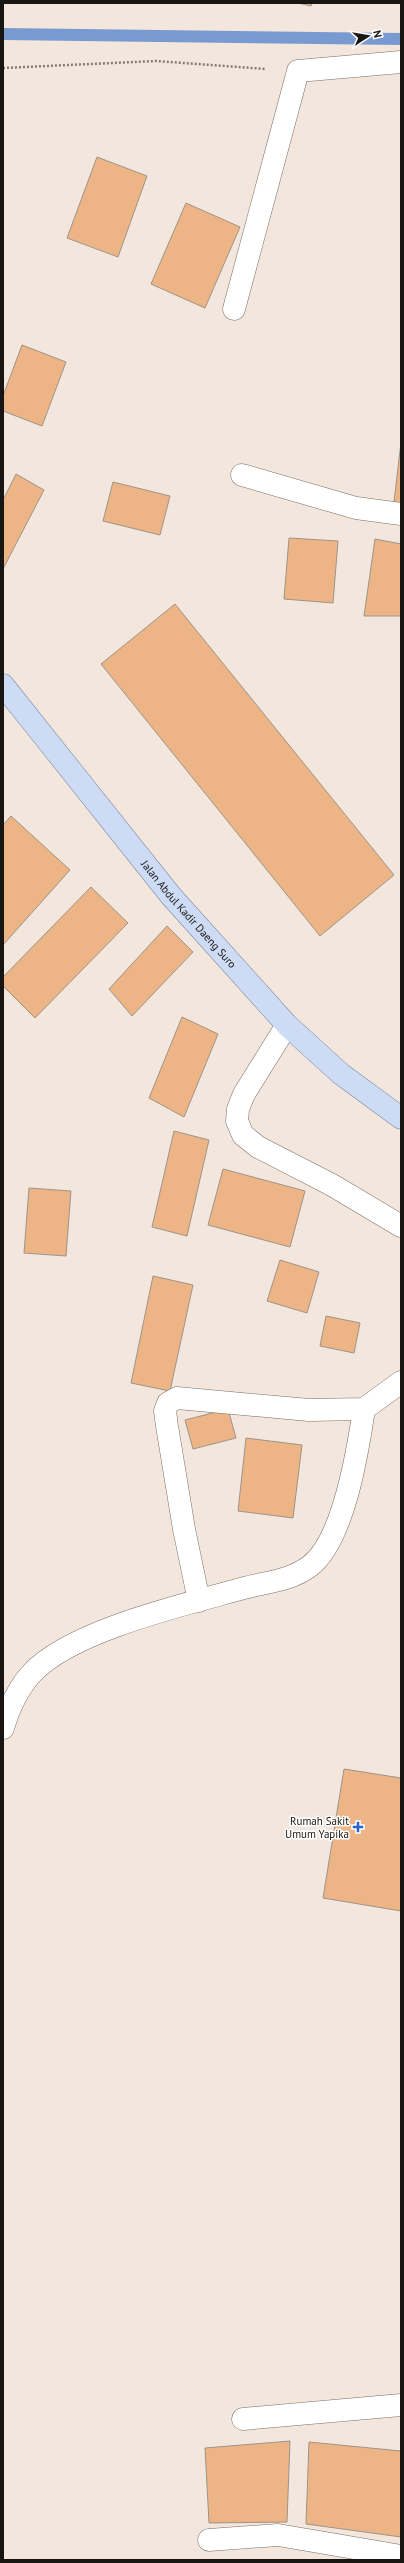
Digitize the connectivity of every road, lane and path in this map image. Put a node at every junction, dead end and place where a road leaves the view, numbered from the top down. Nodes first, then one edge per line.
1 (401, 62) edge
2 (3, 68) edge
3 (298, 71) junction
4 (234, 309) dead end
5 (242, 474) dead end
6 (401, 514) edge
7 (3, 685) edge
8 (287, 1025) junction
9 (401, 1118) edge
10 (401, 1226) edge
11 (401, 1382) edge
12 (364, 1409) junction
13 (199, 1601) junction
14 (3, 1728) edge
15 (401, 2405) edge
16 (243, 2419) dead end
17 (209, 2540) dead end
18 (401, 2556) edge

1 - 3 street
2 - 3 path
3 - 4 street
5 - 6 street
7 - 8 main road, Jalan Abdul Kadir Daeng Suro
8 - 9 main road, Jalan Abdul Kadir Daeng Suro
8 - 10 street
11 - 12 street
12 - 13 street
12 - 13 street
13 - 14 street
15 - 16 street
17 - 18 street

